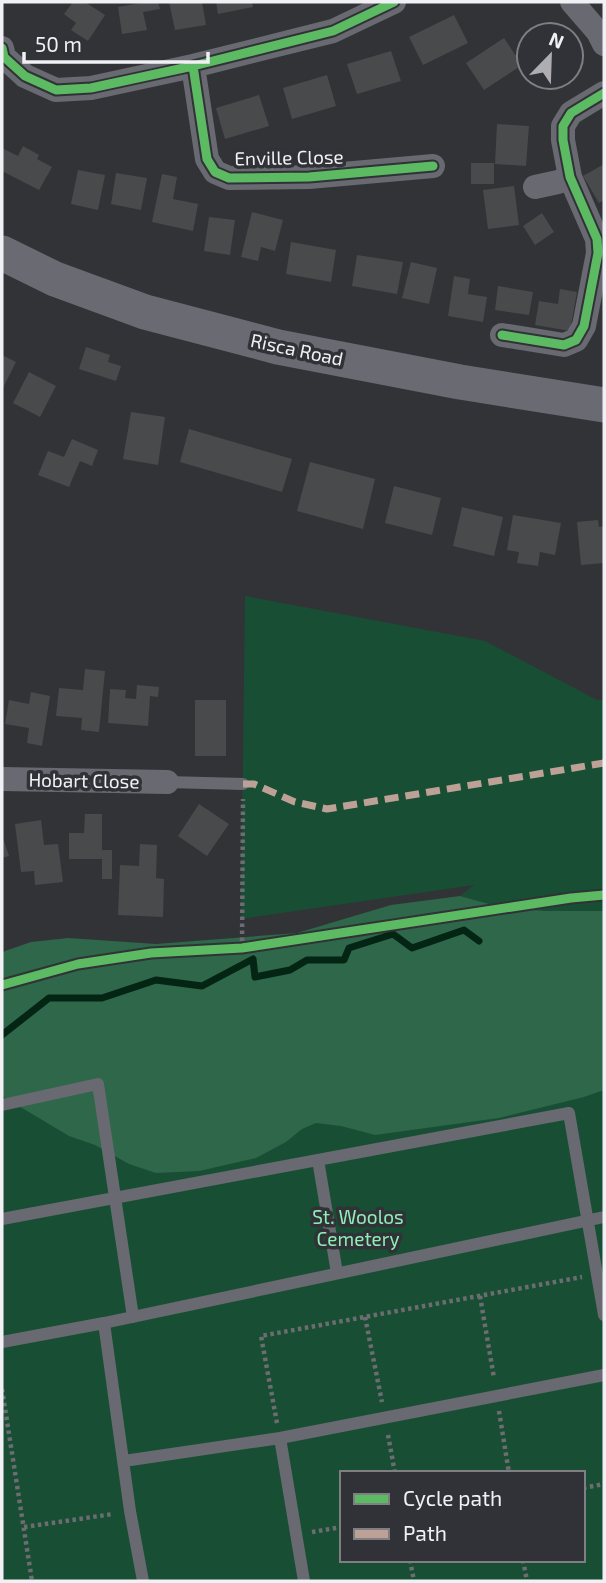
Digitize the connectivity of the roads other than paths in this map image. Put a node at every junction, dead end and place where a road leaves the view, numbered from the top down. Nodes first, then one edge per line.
1 (394, 2) edge
2 (572, 2) edge
3 (604, 44) edge
4 (2, 48) edge
5 (193, 66) junction
6 (604, 93) edge
7 (433, 166) dead end
8 (570, 177) junction
9 (535, 187) dead end
10 (2, 253) edge
11 (502, 335) dead end
12 (604, 405) edge
13 (2, 779) edge
14 (167, 782) joint
15 (243, 784) road end
16 (2, 1105) edge
17 (318, 1160) junction
18 (116, 1198) junction
19 (604, 1217) edge
20 (2, 1219) edge
21 (588, 1220) junction
22 (337, 1273) junction
23 (604, 1315) edge
24 (133, 1317) junction
25 (104, 1323) junction
26 (2, 1342) edge
27 (604, 1376) edge
28 (280, 1438) junction
29 (124, 1461) junction
30 (143, 1581) edge
31 (304, 1581) edge

1 - 5 street
2 - 3 street
4 - 5 street
5 - 7 street, Enville Close
6 - 8 street
8 - 9 street
8 - 11 street
10 - 12 main road, Risca Road
13 - 14 street, Hobart Close
14 - 15 lane
16 - 18 lane
17 - 18 lane
17 - 21 lane
17 - 22 lane
18 - 20 lane
18 - 24 lane
19 - 21 lane
21 - 22 lane
21 - 23 lane
22 - 24 lane
24 - 25 lane
25 - 26 lane
25 - 29 lane
27 - 28 lane
28 - 29 lane
28 - 31 lane
29 - 30 lane

